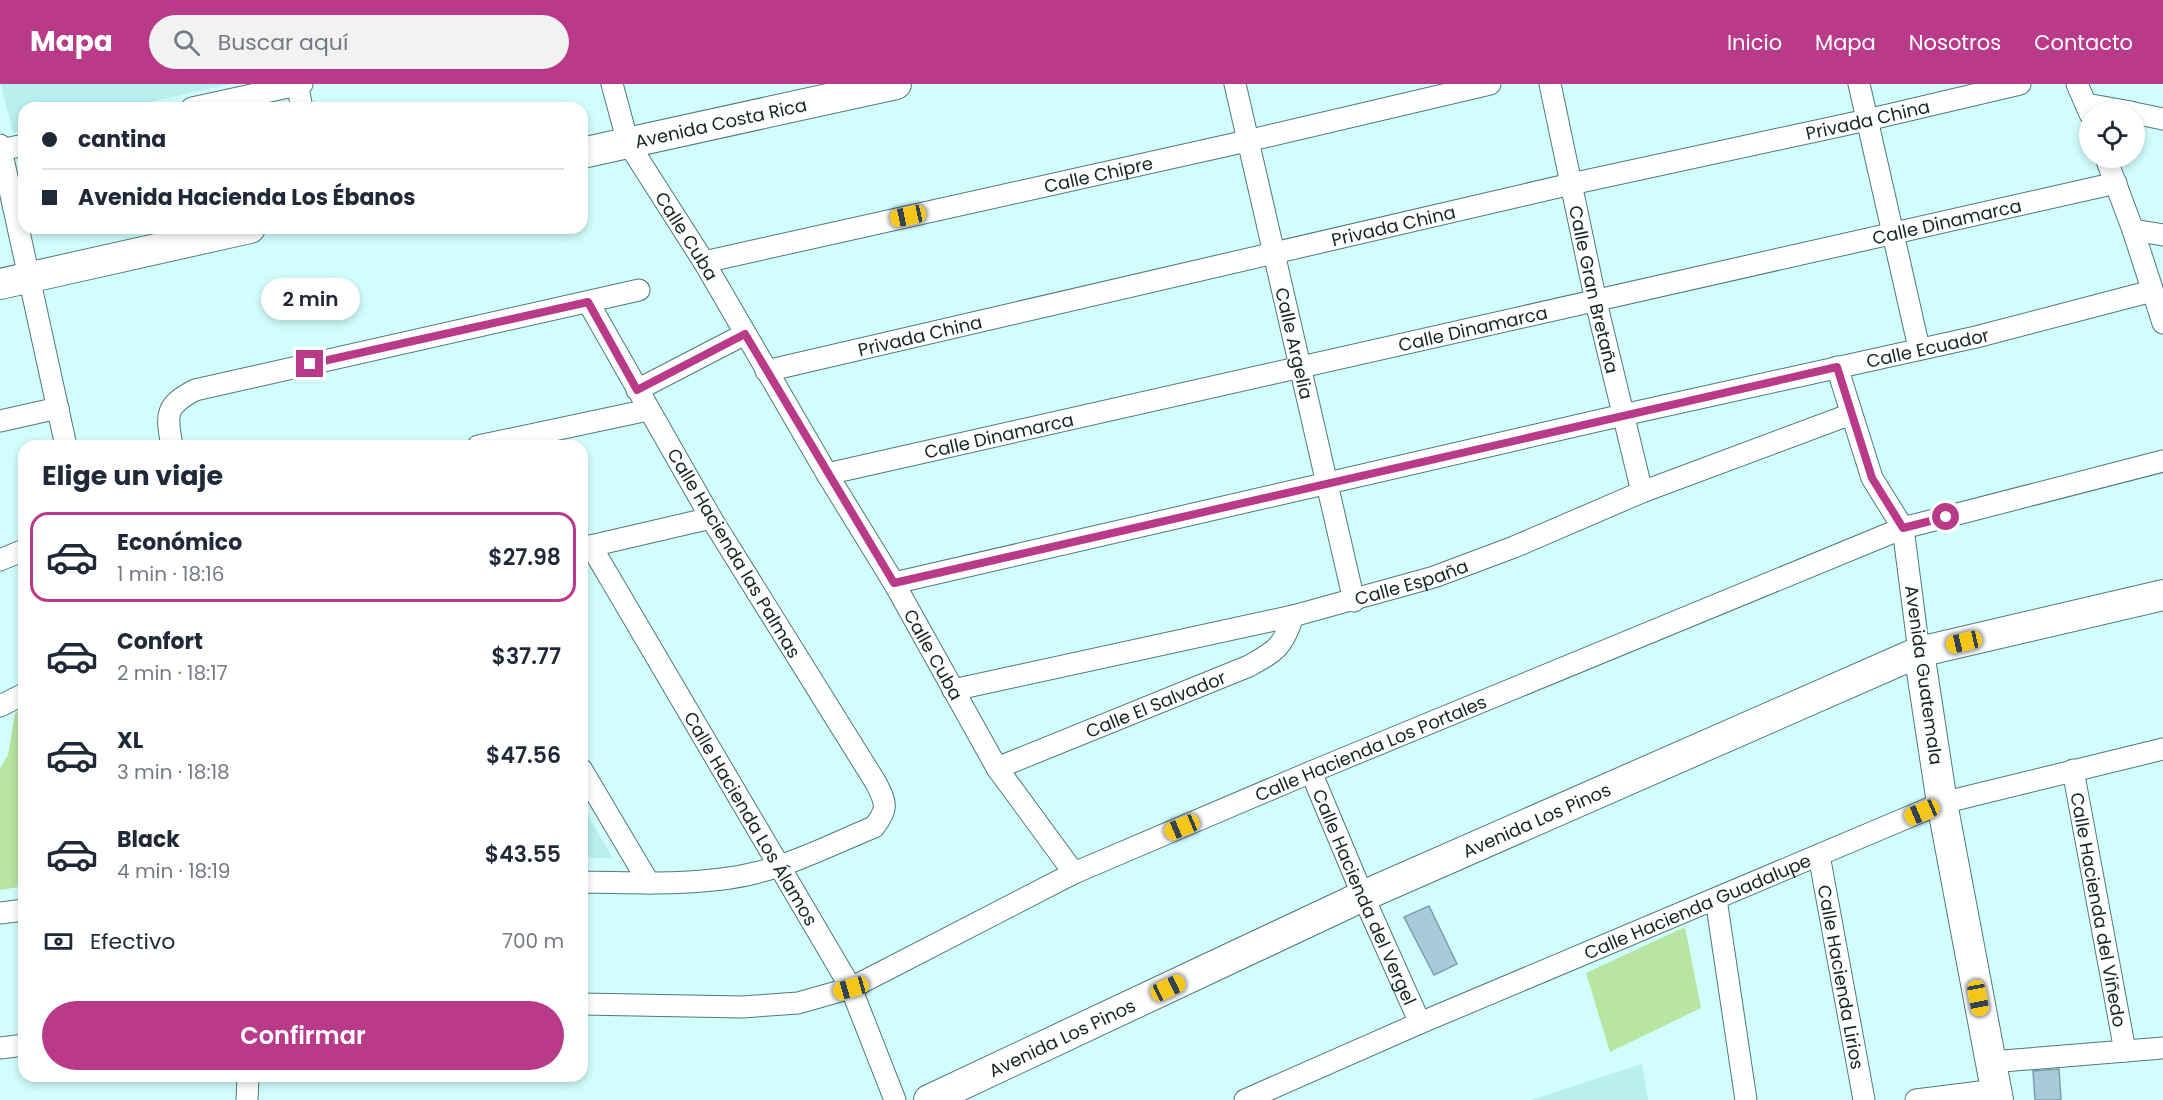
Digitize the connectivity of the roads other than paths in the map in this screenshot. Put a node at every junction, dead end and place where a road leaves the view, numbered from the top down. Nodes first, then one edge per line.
1 (299, 84) edge
2 (612, 84) edge
3 (896, 84) edge
4 (1235, 84) edge
5 (1490, 84) edge
6 (1550, 84) edge
7 (1859, 84) edge
8 (2020, 84) edge
9 (2077, 84) edge
10 (219, 102) edge
11 (301, 102) edge
12 (2085, 102) edge
13 (2145, 115) edge
14 (2163, 118) edge
15 (1867, 120) junction
16 (1247, 141) junction
17 (628, 143) junction
18 (18, 146) edge
19 (0, 148) edge
20 (588, 152) edge
21 (2110, 168) edge
22 (2116, 183) junction
23 (1571, 184) junction
24 (18, 228) edge
25 (2133, 230) junction
26 (1892, 233) junction
27 (19, 234) edge
28 (223, 234) edge
29 (2163, 236) edge
30 (1274, 254) junction
31 (704, 262) junction
32 (29, 277) junction
33 (0, 284) edge
34 (639, 290) dead end
35 (2152, 291) junction
36 (588, 302) junction
37 (1596, 302) junction
38 (2163, 323) edge
39 (745, 334) junction
40 (1919, 348) junction
41 (1837, 367) junction
42 (1299, 368) junction
43 (766, 371) junction
44 (637, 390) junction
45 (58, 408) junction
46 (648, 410) junction
47 (1851, 414) junction
48 (1623, 415) junction
49 (0, 421) edge
50 (65, 440) edge
51 (171, 440) edge
52 (506, 440) edge
53 (2163, 460) edge
54 (827, 474) junction
55 (1326, 483) junction
56 (1642, 492) junction
57 (711, 519) junction
58 (1903, 528) junction
59 (588, 547) edge
60 (588, 549) edge
61 (18, 552) edge
62 (0, 560) edge
63 (894, 583) junction
64 (2163, 595) edge
65 (1354, 601) junction
66 (1293, 616) junction
67 (1919, 652) junction
68 (953, 690) junction
69 (18, 697) edge
70 (0, 706) edge
71 (2163, 749) edge
72 (997, 768) junction
73 (2073, 770) junction
74 (1311, 772) junction
75 (588, 780) edge
76 (1942, 803) junction
77 (1819, 855) junction
78 (780, 866) junction
79 (1074, 873) junction
80 (588, 882) edge
81 (649, 883) junction
82 (1363, 896) junction
83 (1716, 899) junction
84 (18, 911) edge
85 (0, 913) edge
86 (851, 988) junction
87 (588, 1004) edge
88 (1420, 1023) junction
89 (18, 1046) edge
90 (0, 1048) edge
91 (2163, 1048) edge
92 (2125, 1051) junction
93 (248, 1082) edge
94 (1995, 1084) edge
95 (247, 1100) edge
96 (895, 1100) edge
97 (929, 1100) edge
98 (1245, 1100) edge
99 (1746, 1100) edge
100 (1864, 1100) edge
101 (1916, 1100) edge

1 - 10 street
1 - 11 street
2 - 17 street, Calle Cuba
3 - 17 street, Avenida Costa Rica
4 - 16 street, Calle Argelia
5 - 16 street, Calle Chipre
6 - 23 street, Calle Gran Bretaña
7 - 15 street
8 - 15 street, Privada China
9 - 12 street
13 - 14 street
15 - 23 street, Privada China
15 - 26 street
16 - 30 street, Calle Argelia
16 - 31 street, Calle Chipre
17 - 20 street, Avenida Costa Rica
17 - 31 street, Calle Cuba
18 - 19 street
19 - 24 street
21 - 22 street
22 - 25 street
22 - 26 street, Calle Dinamarca
23 - 30 street, Privada China
23 - 37 street, Calle Gran Bretaña
25 - 29 street
25 - 35 street
26 - 37 street, Calle Dinamarca
26 - 40 street
27 - 32 street
28 - 32 street
30 - 42 street, Calle Argelia
30 - 43 street, Privada China
31 - 39 street, Calle Cuba
32 - 33 street
32 - 45 street
34 - 36 street
35 - 38 street
35 - 40 street, Calle Ecuador
36 - 44 street, Calle Hacienda las Palmas
36 - 51 street
37 - 42 street, Calle Dinamarca
37 - 48 street, Calle Gran Bretaña
39 - 43 street, Calle Cuba
39 - 44 street
40 - 41 street, Calle Ecuador
41 - 47 street, Avenida Guatemala
41 - 48 street, Calle Ecuador
42 - 54 street, Calle Dinamarca
42 - 55 street, Calle Argelia
43 - 54 street, Calle Cuba
44 - 46 street, Calle Hacienda las Palmas
45 - 49 street
45 - 50 street
46 - 52 street
46 - 57 street, Calle Hacienda las Palmas
47 - 56 street, Calle España
47 - 58 street, Avenida Guatemala
48 - 55 street, Calle Ecuador
48 - 56 street, Calle Gran Bretaña
53 - 58 street, Calle Hacienda Los Portales
54 - 63 street, Calle Cuba
55 - 63 street, Calle Ecuador
55 - 65 street, Calle Argelia
56 - 65 street, Calle España
57 - 59 street
57 - 78 street, Calle Hacienda las Palmas
58 - 67 street, Avenida Guatemala
58 - 74 street, Calle Hacienda Los Portales
60 - 78 street, Calle Hacienda Los Álamos
61 - 62 street
63 - 68 street, Calle Cuba
64 - 67 street, Avenida Los Pinos
65 - 66 street, Calle España
66 - 68 street, Calle España
66 - 72 street, Calle El Salvador
67 - 76 street, Avenida Guatemala
67 - 82 street, Avenida Los Pinos
68 - 72 street, Calle Cuba
69 - 70 street
71 - 73 street, Calle Hacienda Guadalupe
72 - 79 street, Calle Cuba
73 - 76 street, Calle Hacienda Guadalupe
73 - 92 street, Calle Hacienda del Viñedo
74 - 79 street, Calle Hacienda Los Portales
74 - 82 street, Calle Hacienda del Vergel
75 - 81 street
76 - 77 street, Calle Hacienda Guadalupe
76 - 94 street, Avenida Guatemala
77 - 83 street, Calle Hacienda Guadalupe
77 - 100 street, Calle Hacienda Lirios
78 - 81 street
78 - 86 street, Calle Hacienda Los Álamos
79 - 86 street, Calle Hacienda Los Portales
80 - 81 street
82 - 88 street, Calle Hacienda del Vergel
82 - 97 street, Avenida Los Pinos
83 - 88 street, Calle Hacienda Guadalupe
83 - 99 street
84 - 85 street
86 - 87 street, Calle Hacienda Los Portales
86 - 96 street, Calle Hacienda Los Álamos
88 - 98 street, Calle Hacienda Guadalupe
89 - 90 street
91 - 92 street
92 - 94 street
93 - 95 street
94 - 101 street

